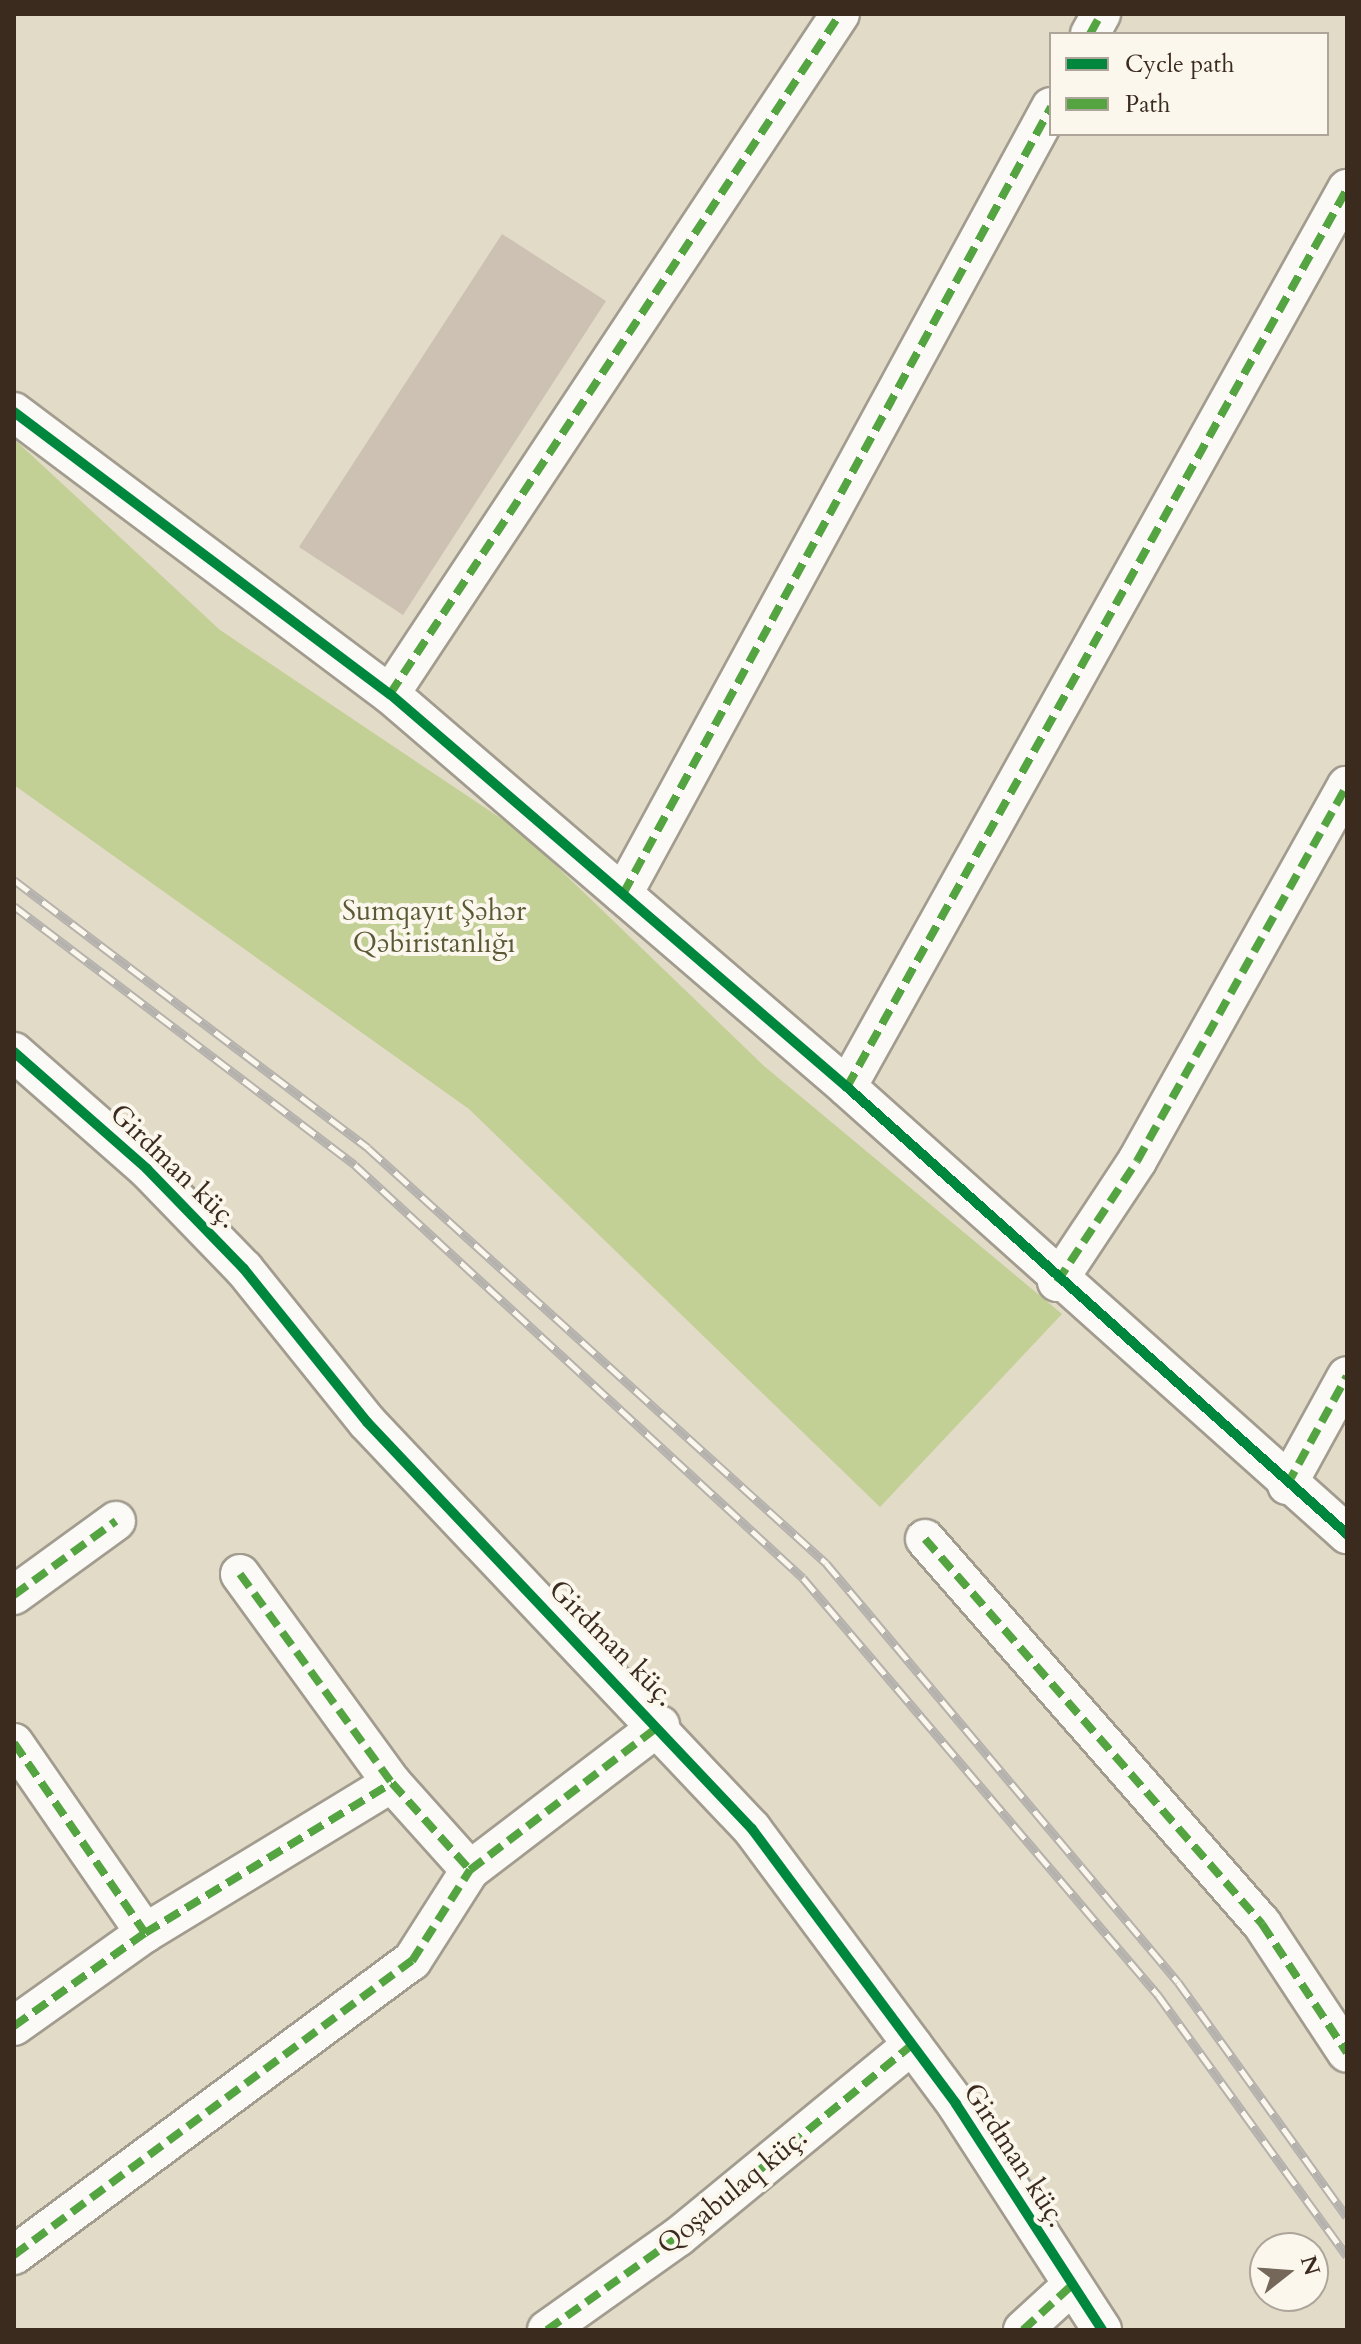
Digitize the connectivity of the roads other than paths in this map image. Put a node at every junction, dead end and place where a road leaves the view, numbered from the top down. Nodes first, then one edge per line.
1 (840, 14) edge
2 (1101, 14) edge
3 (1091, 32) edge
4 (1049, 111) edge
5 (1347, 189) edge
6 (14, 412) edge
7 (390, 694) junction
8 (1347, 786) edge
9 (623, 894) junction
10 (14, 1052) edge
11 (847, 1087) junction
12 (1057, 1282) junction
13 (1347, 1376) edge
14 (1287, 1485) junction
15 (116, 1521) dead end
16 (1347, 1534) edge
17 (925, 1539) dead end
18 (240, 1574) dead end
19 (14, 1595) edge
20 (660, 1725) junction
21 (14, 1743) edge
22 (392, 1783) junction
23 (470, 1870) junction
24 (145, 1933) junction
25 (14, 2026) edge
26 (912, 2045) junction
27 (1347, 2053) edge
28 (14, 2255) edge
29 (1070, 2287) junction
30 (547, 2330) edge
31 (1023, 2330) edge
32 (1102, 2330) edge

1 - 7 street
2 - 3 street
4 - 9 street
5 - 11 street
6 - 7 street
7 - 9 street
8 - 12 street
9 - 11 street
10 - 20 street, Girdman küç.
11 - 12 street
12 - 14 street
13 - 14 street
14 - 16 street
15 - 19 street
17 - 27 street
18 - 22 street
20 - 23 street
20 - 26 street, Girdman küç.
21 - 24 street
22 - 23 street
22 - 24 street
23 - 28 street
24 - 25 street
26 - 29 street, Girdman küç.
26 - 30 street, Qoşabulaq küç.
29 - 31 street
29 - 32 street, Girdman küç.

